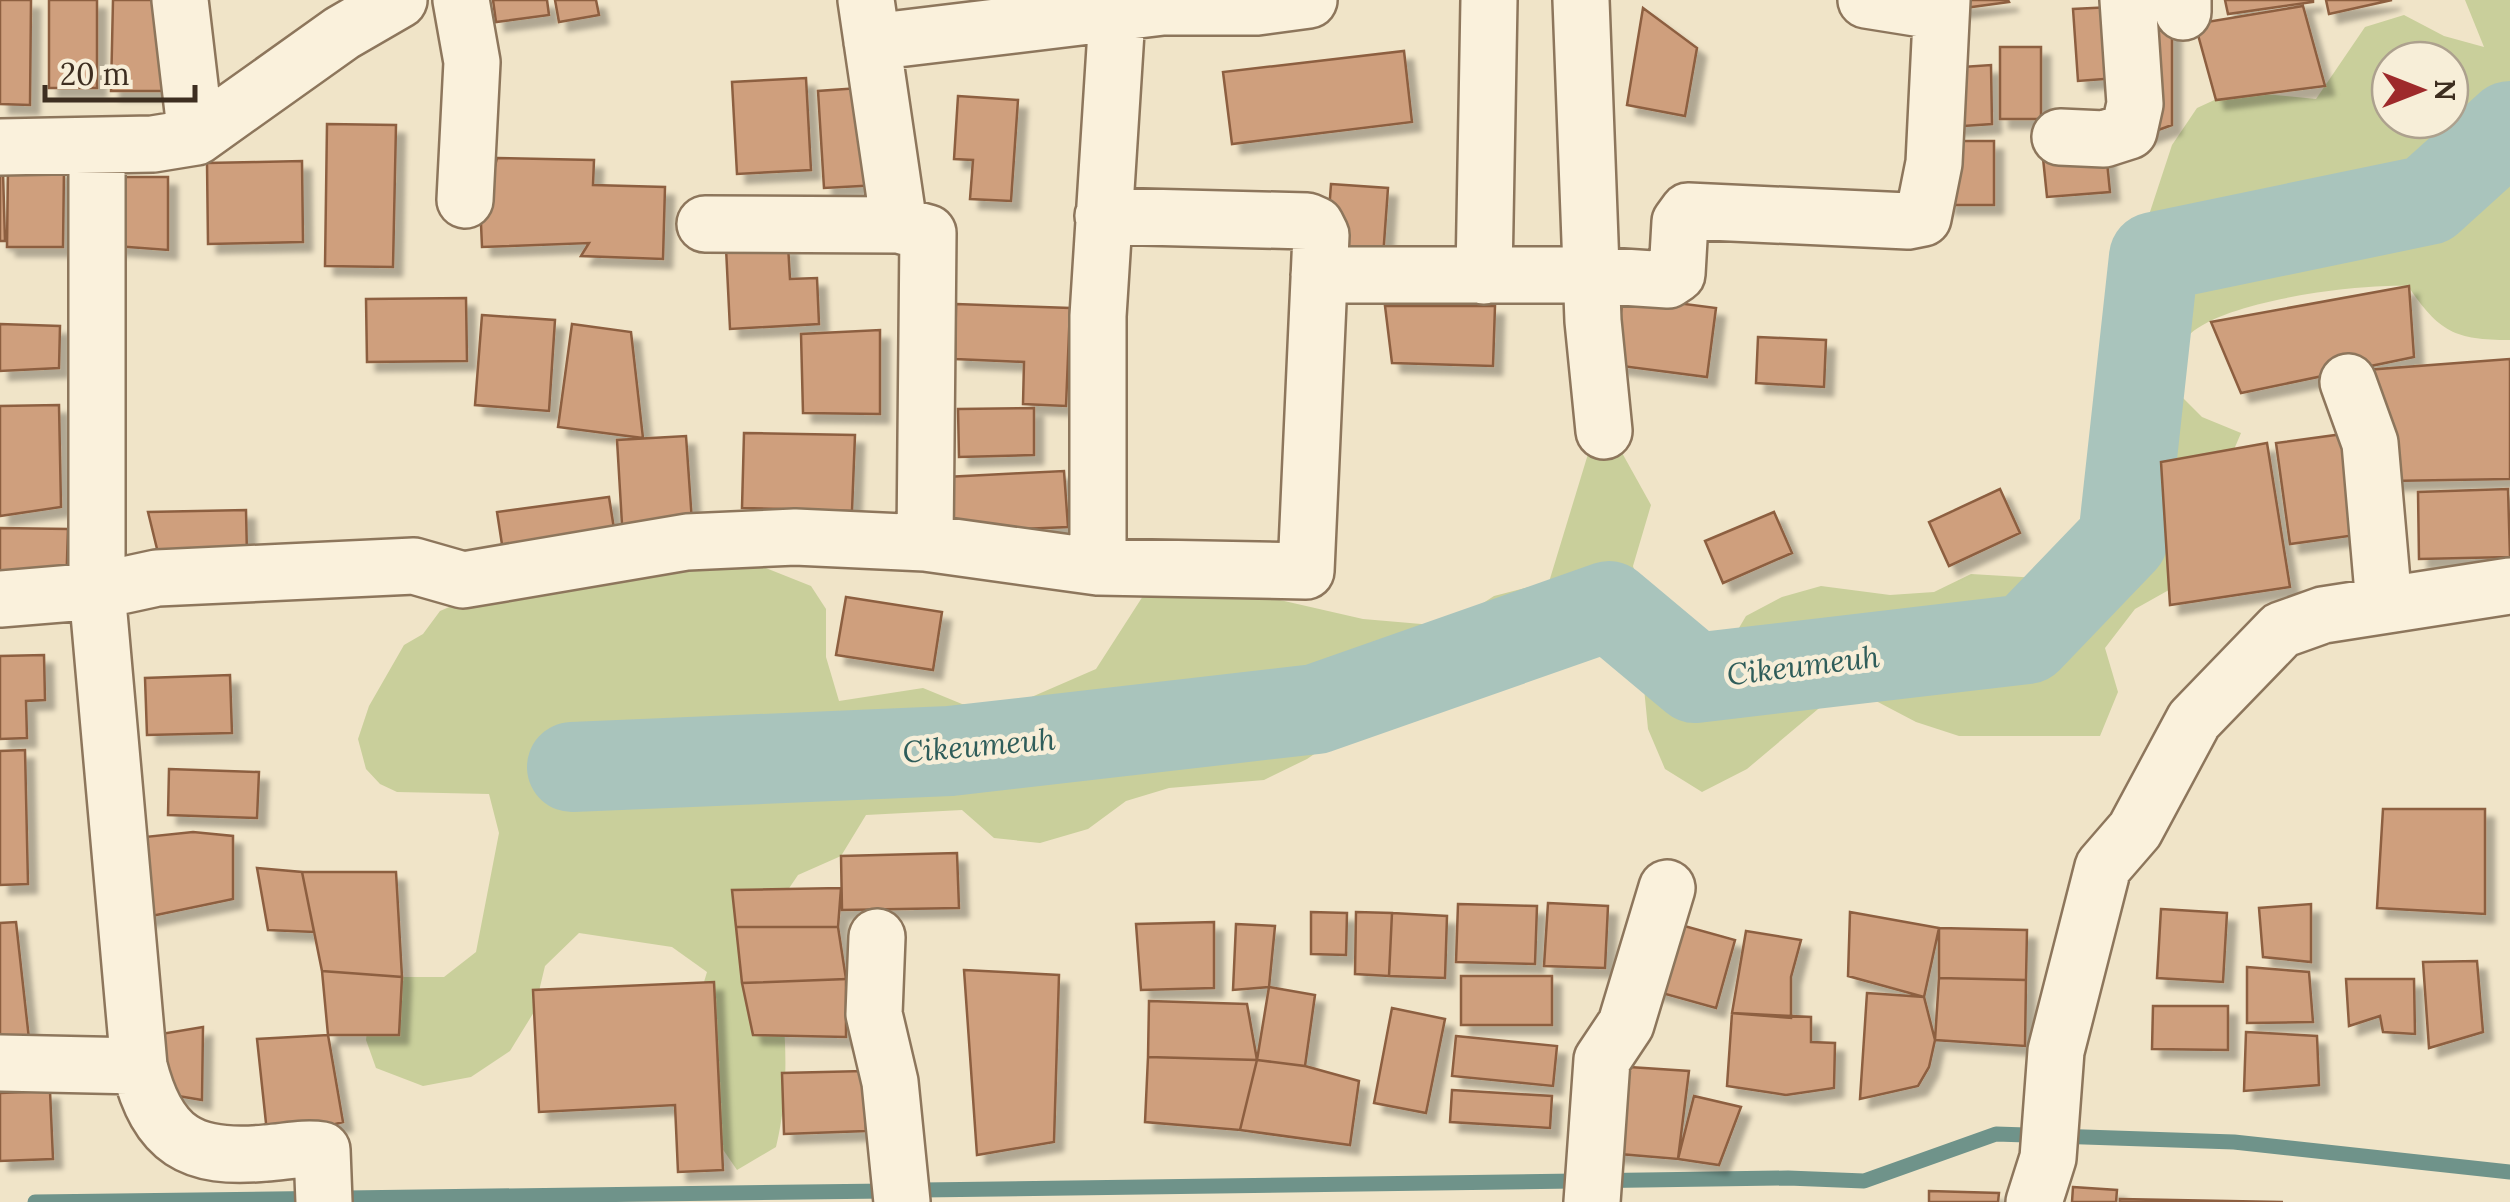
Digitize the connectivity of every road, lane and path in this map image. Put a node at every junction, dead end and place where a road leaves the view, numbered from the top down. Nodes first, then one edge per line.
1 (180, 0) edge
2 (399, 0) edge
3 (461, 0) edge
4 (1309, 0) edge
5 (1489, 0) edge
6 (1582, 0) edge
7 (1866, 0) edge
8 (2128, 0) edge
9 (1118, 6) edge
10 (1942, 6) edge
11 (869, 21) edge
12 (196, 137) junction
13 (2060, 137) dead end
14 (97, 146) junction
15 (0, 147) edge
16 (464, 200) dead end
17 (1104, 216) junction
18 (705, 224) dead end
19 (899, 224) junction
20 (1319, 275) junction
21 (1592, 275) junction
22 (1484, 276) junction
23 (2348, 382) dead end
24 (1604, 431) dead end
25 (926, 543) junction
26 (1098, 567) junction
27 (2510, 586) edge
28 (97, 590) junction
29 (0, 599) edge
30 (2384, 604) junction
31 (1666, 888) dead end
32 (877, 936) dead end
33 (0, 1063) edge
34 (139, 1066) junction
35 (2041, 1180) edge
36 (1593, 1188) edge
37 (323, 1190) edge
38 (902, 1202) edge

1 - 12 street
2 - 12 street
3 - 16 street
4 - 9 street
5 - 22 street
6 - 21 street
7 - 10 street
8 - 13 street
9 - 11 street
9 - 17 street
10 - 21 street
11 - 19 street
12 - 14 street
14 - 15 street
14 - 28 street
17 - 20 street
17 - 26 street
18 - 19 street
19 - 25 street
20 - 22 street
20 - 26 street
21 - 22 street
21 - 24 street
23 - 30 street
25 - 26 street
25 - 28 street
27 - 30 street
28 - 29 street
28 - 34 street
30 - 35 street
31 - 36 street
32 - 38 street
33 - 34 street
34 - 37 street

